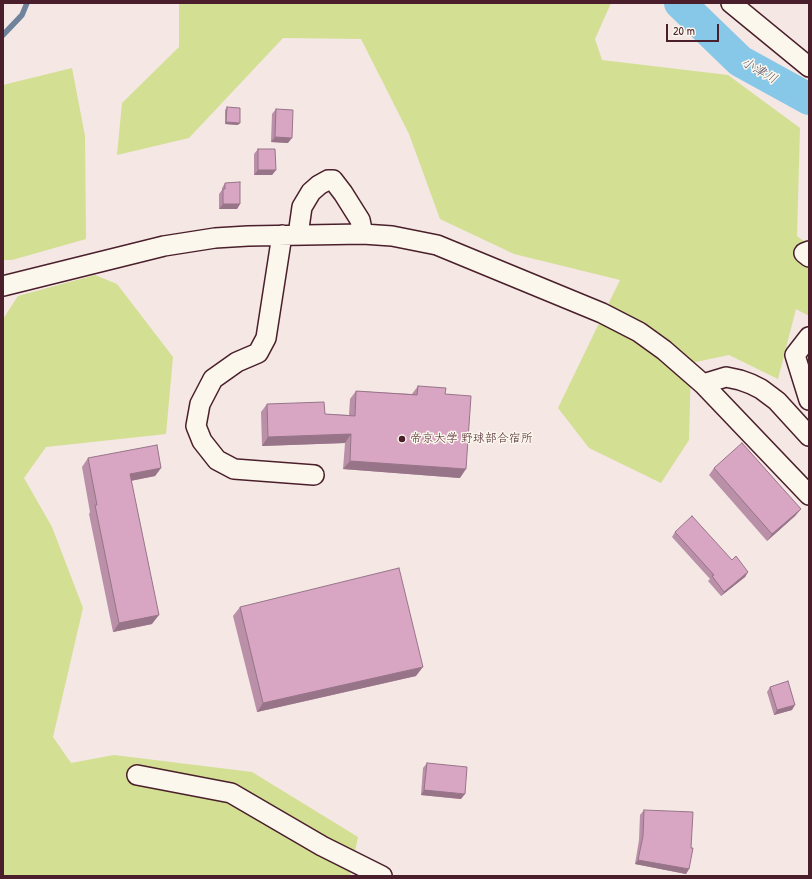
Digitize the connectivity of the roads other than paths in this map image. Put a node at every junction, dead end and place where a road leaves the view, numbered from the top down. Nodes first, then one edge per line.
1 (732, 3) edge
2 (809, 68) edge
3 (363, 234) junction
4 (290, 235) junction
5 (809, 251) edge
6 (809, 256) edge
7 (3, 286) edge
8 (809, 337) edge
9 (703, 384) junction
10 (809, 400) edge
11 (809, 436) edge
12 (314, 475) dead end
13 (809, 495) edge
14 (137, 775) dead end
15 (382, 876) edge

1 - 2 street
3 - 4 street
3 - 4 street
3 - 9 street
4 - 7 street
4 - 12 street
5 - 6 street
8 - 10 street
9 - 11 street
9 - 13 street
14 - 15 street

